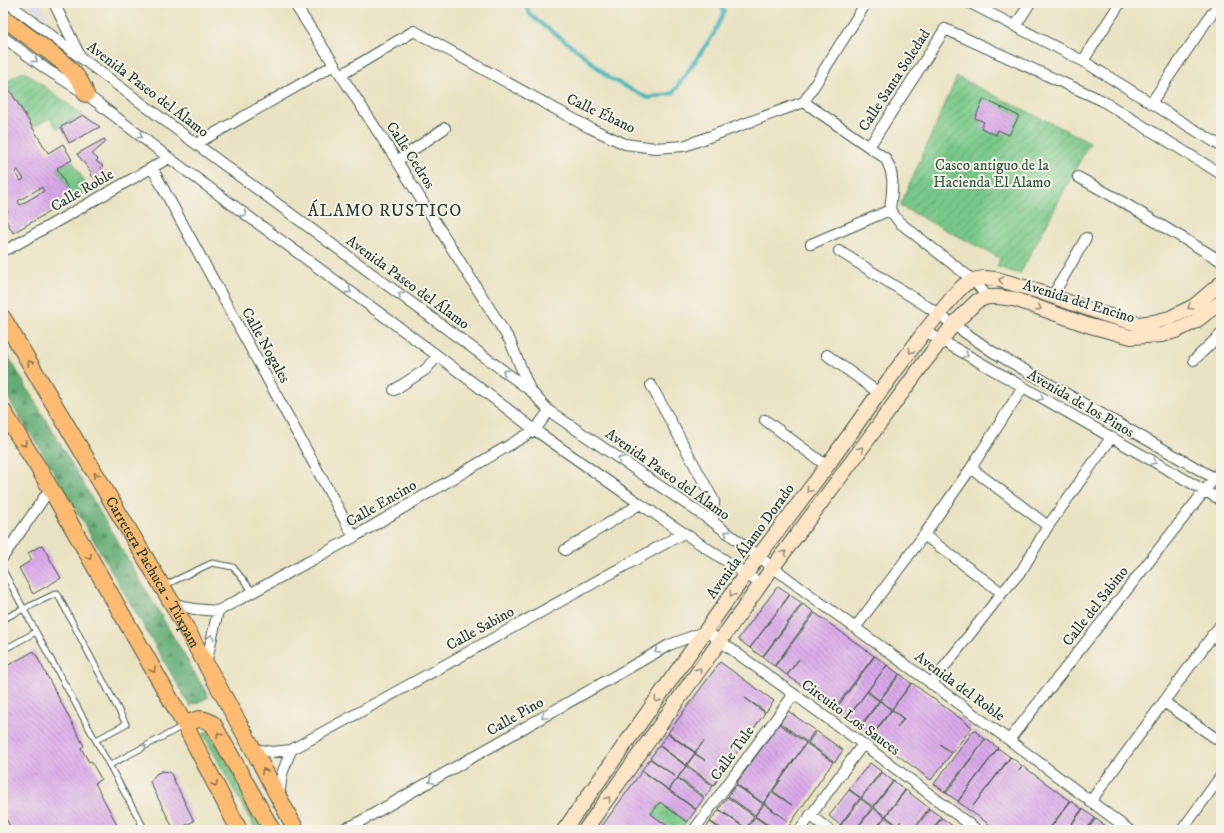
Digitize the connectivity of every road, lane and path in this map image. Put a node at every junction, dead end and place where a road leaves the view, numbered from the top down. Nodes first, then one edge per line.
1 (8, 3) edge
2 (54, 3) edge
3 (294, 3) edge
4 (866, 3) edge
5 (970, 3) edge
6 (1030, 3) edge
7 (1120, 3) edge
8 (1219, 3) edge
9 (3, 17) edge
10 (1016, 25) junction
11 (3, 37) edge
12 (81, 58) junction
13 (1083, 61) junction
14 (334, 65) junction
15 (341, 75) junction
16 (86, 94) junction
17 (804, 102) junction
18 (1151, 103) junction
19 (445, 128) dead end
20 (196, 144) junction
21 (1221, 146) edge
22 (869, 147) junction
23 (169, 158) junction
24 (397, 161) junction
25 (152, 168) junction
26 (1221, 174) edge
27 (1078, 177) dead end
28 (890, 210) junction
29 (1086, 238) dead end
30 (811, 244) dead end
31 (6, 249) edge
32 (840, 251) dead end
33 (3, 258) edge
34 (1221, 261) edge
35 (973, 280) junction
36 (1221, 283) edge
37 (988, 297) junction
38 (1052, 297) junction
39 (1221, 302) edge
40 (938, 314) junction
41 (3, 318) edge
42 (1138, 324) junction
43 (953, 325) junction
44 (926, 331) junction
45 (1221, 334) edge
46 (1131, 337) junction
47 (940, 340) junction
48 (828, 355) dead end
49 (438, 356) junction
50 (1194, 360) dead end
51 (651, 385) dead end
52 (1023, 387) junction
53 (394, 390) dead end
54 (530, 391) junction
55 (879, 393) junction
56 (1078, 401) junction
57 (3, 411) edge
58 (549, 411) junction
59 (1066, 412) junction
60 (765, 420) dead end
61 (534, 430) junction
62 (1111, 438) junction
63 (828, 466) junction
64 (971, 468) junction
65 (1219, 477) edge
66 (50, 489) junction
67 (1205, 491) junction
68 (1220, 499) edge
69 (640, 504) junction
70 (713, 522) junction
71 (1048, 526) junction
72 (684, 533) junction
73 (924, 535) junction
74 (354, 537) junction
75 (564, 550) dead end
76 (3, 557) edge
77 (758, 557) junction
78 (773, 567) junction
79 (3, 570) edge
80 (746, 575) junction
81 (761, 584) junction
82 (162, 586) junction
83 (253, 592) junction
84 (1002, 593) junction
85 (172, 603) junction
86 (24, 608) junction
87 (218, 611) junction
88 (3, 619) edge
89 (1221, 624) edge
90 (855, 628) junction
91 (706, 631) junction
92 (36, 632) junction
93 (1212, 635) junction
94 (720, 641) junction
95 (1221, 641) edge
96 (3, 650) edge
97 (206, 664) junction
98 (931, 684) junction
99 (794, 694) junction
100 (1164, 702) junction
101 (185, 725) junction
102 (96, 740) junction
103 (1009, 740) junction
104 (1221, 742) edge
105 (863, 744) junction
106 (253, 749) junction
107 (291, 750) junction
108 (612, 762) junction
109 (110, 765) junction
110 (628, 772) junction
111 (1221, 776) edge
112 (278, 798) junction
113 (1090, 802) junction
114 (810, 815) junction
115 (145, 830) edge
116 (239, 830) edge
117 (272, 830) edge
118 (296, 830) edge
119 (340, 830) edge
120 (564, 830) edge
121 (585, 830) edge
122 (694, 830) edge
123 (800, 830) edge
124 (829, 830) edge
125 (978, 830) edge
126 (1129, 830) edge
127 (1182, 830) edge

1 - 12 street, Avenida Paseo del Álamo
2 - 12 street
3 - 14 street, Calle Cedros
4 - 17 street
5 - 10 street
6 - 10 street
7 - 13 street
8 - 18 street
9 - 16 main road
10 - 13 street
11 -> 16 street
12 - 20 street, Avenida Paseo del Álamo
13 - 18 street
14 - 15 street, Calle Cedros
14 - 20 street
15 - 17 street, Calle Ébano
15 - 24 street, Calle Cedros
16 -> 23 street
17 - 22 street
18 - 21 street
19 - 24 street
54 -> 20 street, Avenida Paseo del Álamo
22 - 26 street, Calle Santa Soledad
22 - 28 street
23 - 25 street, Calle Roble
23 -> 49 street
24 - 54 street, Calle Cedros
25 - 31 street, Calle Roble
25 - 74 street, Calle Nogales
27 - 34 street
28 - 30 street
28 - 35 street
29 - 38 street
31 - 33 street, Calle Roble
32 - 40 street, Avenida de los Pinos
35 - 37 street
38 -> 35 street, Avenida del Encino
35 - 40 street, Avenida Álamo Dorado
36 -> 42 street, Avenida del Encino
37 - 43 street
37 -> 46 street, Avenida del Encino
38 - 42 street, Avenida del Encino
39 - 46 street, Avenida del Encino
40 - 43 street, Avenida de los Pinos
40 - 44 street, Avenida Álamo Dorado
82 -> 41 main road, Carretera Pachuca - Túxpam
42 - 46 lane
43 - 47 street
43 - 56 street, Avenida de los Pinos
44 - 47 street, Avenida de los Pinos
44 -> 55 street, Avenida Álamo Dorado
45 - 50 street
47 -> 52 street, Avenida de los Pinos
78 -> 47 street
48 - 55 street
49 - 53 street
49 - 61 street
51 - 70 street
52 -> 59 street, Avenida de los Pinos
52 - 64 street
54 - 58 street, Avenida Paseo del Álamo
55 - 63 street, Avenida Álamo Dorado
56 - 59 street
56 - 65 street, Avenida de los Pinos
57 -> 66 main road
58 - 61 street, Calle Encino
70 -> 58 street, Avenida Paseo del Álamo
59 - 62 street, Avenida de los Pinos
60 - 63 street
61 - 69 street
61 - 74 street, Calle Encino
62 -> 67 street, Avenida de los Pinos
62 - 71 street
63 -> 77 street, Avenida Álamo Dorado
64 - 71 street
64 - 73 street
65 - 67 street, Calle del Sabino
66 - 76 street
66 -> 101 main road
67 - 68 street, Avenida de los Pinos
67 - 103 street, Calle del Sabino
69 - 72 street
69 - 75 street
77 -> 70 street, Avenida Paseo del Álamo
71 - 84 street
72 - 80 street
72 - 107 street, Calle Sabino
73 - 84 street
73 - 90 street
74 - 83 street, Calle Encino
77 - 78 street, Avenida Paseo del Álamo
77 - 80 street, Avenida Álamo Dorado
78 - 81 street
78 - 90 street, Avenida del Roble
79 - 86 lane
80 - 81 street
80 -> 91 street, Avenida Álamo Dorado
81 - 94 street
82 - 83 lane
82 - 85 main road, Carretera Pachuca - Túxpam
83 - 87 street, Calle Encino
84 - 98 street
85 - 87 street
85 - 97 main road, Carretera Pachuca - Túxpam
86 - 88 lane
86 - 92 lane
86 - 102 lane
97 -> 87 street
89 - 93 street
90 - 98 street, Avenida del Roble
91 - 94 street, Circuito Los Sauces
91 -> 108 street, Avenida Álamo Dorado
91 -> 119 street, Calle Pino
92 - 96 lane
92 - 102 lane
93 - 95 street
93 - 100 street
94 - 99 street, Circuito Los Sauces
110 -> 94 street
97 - 106 main road, Carretera Pachuca - Túxpam
98 - 103 street, Avenida del Roble
99 - 105 street, Circuito Los Sauces
99 - 122 street, Calle Tule
100 - 104 street
100 - 113 street
109 -> 101 lane
101 -> 116 main road
117 -> 101 main road
102 - 109 lane
103 - 113 street, Avenida del Roble
105 - 114 street
105 - 125 street, Circuito Los Sauces
106 - 107 street, Calle Sabino
112 -> 106 main road, Carretera Pachuca - Túxpam
107 - 112 street
108 - 110 street
108 - 120 street, Avenida Álamo Dorado
109 - 115 lane
121 -> 110 street
111 - 127 street
112 - 118 main road, Carretera Pachuca - Túxpam
113 - 126 street, Avenida del Roble
114 - 123 street
114 - 124 street

